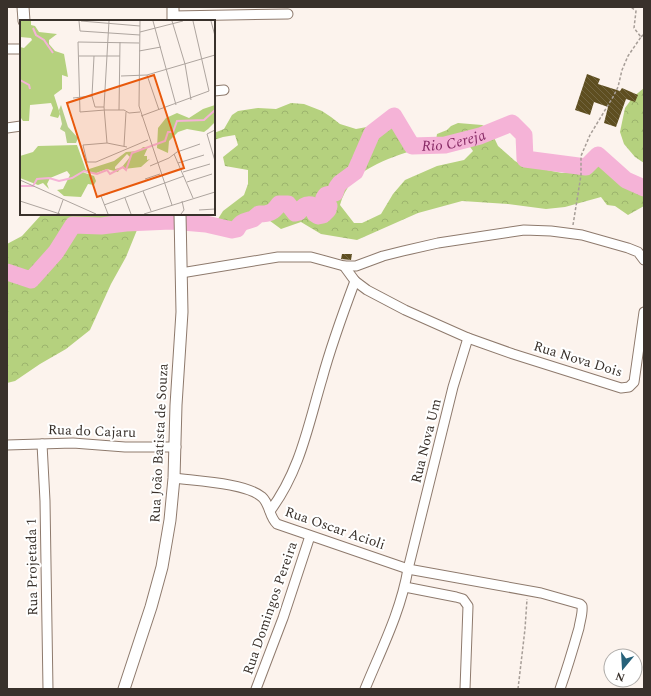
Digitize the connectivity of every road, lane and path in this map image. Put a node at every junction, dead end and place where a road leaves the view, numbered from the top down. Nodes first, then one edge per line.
1 (23, 7) edge
2 (631, 7) edge
3 (288, 14) dead end
4 (173, 15) edge
5 (24, 20) edge
6 (644, 34) edge
7 (641, 37) junction
8 (7, 49) edge
9 (20, 49) edge
10 (224, 90) dead end
11 (215, 92) edge
12 (20, 126) edge
13 (7, 128) edge
14 (181, 219) edge
15 (572, 234) junction
16 (644, 260) edge
17 (344, 266) junction
18 (181, 273) junction
19 (355, 281) junction
20 (644, 312) edge
21 (468, 338) junction
22 (7, 444) edge
23 (42, 444) junction
24 (176, 447) junction
25 (174, 478) junction
26 (270, 511) junction
27 (310, 536) junction
28 (408, 569) junction
29 (405, 587) junction
30 (527, 591) junction
31 (48, 689) edge
32 (124, 689) edge
33 (256, 689) edge
34 (365, 689) edge
35 (464, 689) edge
36 (518, 689) edge
37 (560, 689) edge

1 - 5 street
2 - 7 path
3 - 4 street
6 - 7 path
7 - 15 path
8 - 9 street
10 - 11 street
12 - 13 street
14 - 18 street, Rua João Batista de Souza
15 - 16 street
15 - 17 street
17 - 18 street
17 - 19 street
18 - 24 street, Rua João Batista de Souza
19 - 21 street
19 - 26 street
20 - 21 street, Rua Nova Dois
21 - 28 street, Rua Nova Um
22 - 23 street, Rua do Cajaru
23 - 24 street, Rua do Cajaru
23 - 31 street, Rua Projetada 1
24 - 25 street, Rua João Batista de Souza
25 - 26 street, Rua Oscar Acioli
25 - 32 street, Rua João Batista de Souza
26 - 27 street, Rua Oscar Acioli
27 - 28 street, Rua Oscar Acioli
27 - 33 street, Rua Domingos Pereira
28 - 29 street, Rua Nova Um
28 - 30 street, Rua Oscar Acioli
29 - 34 street, Rua Nova Um
29 - 35 street
30 - 36 path
30 - 37 street, Rua Oscar Acioli

